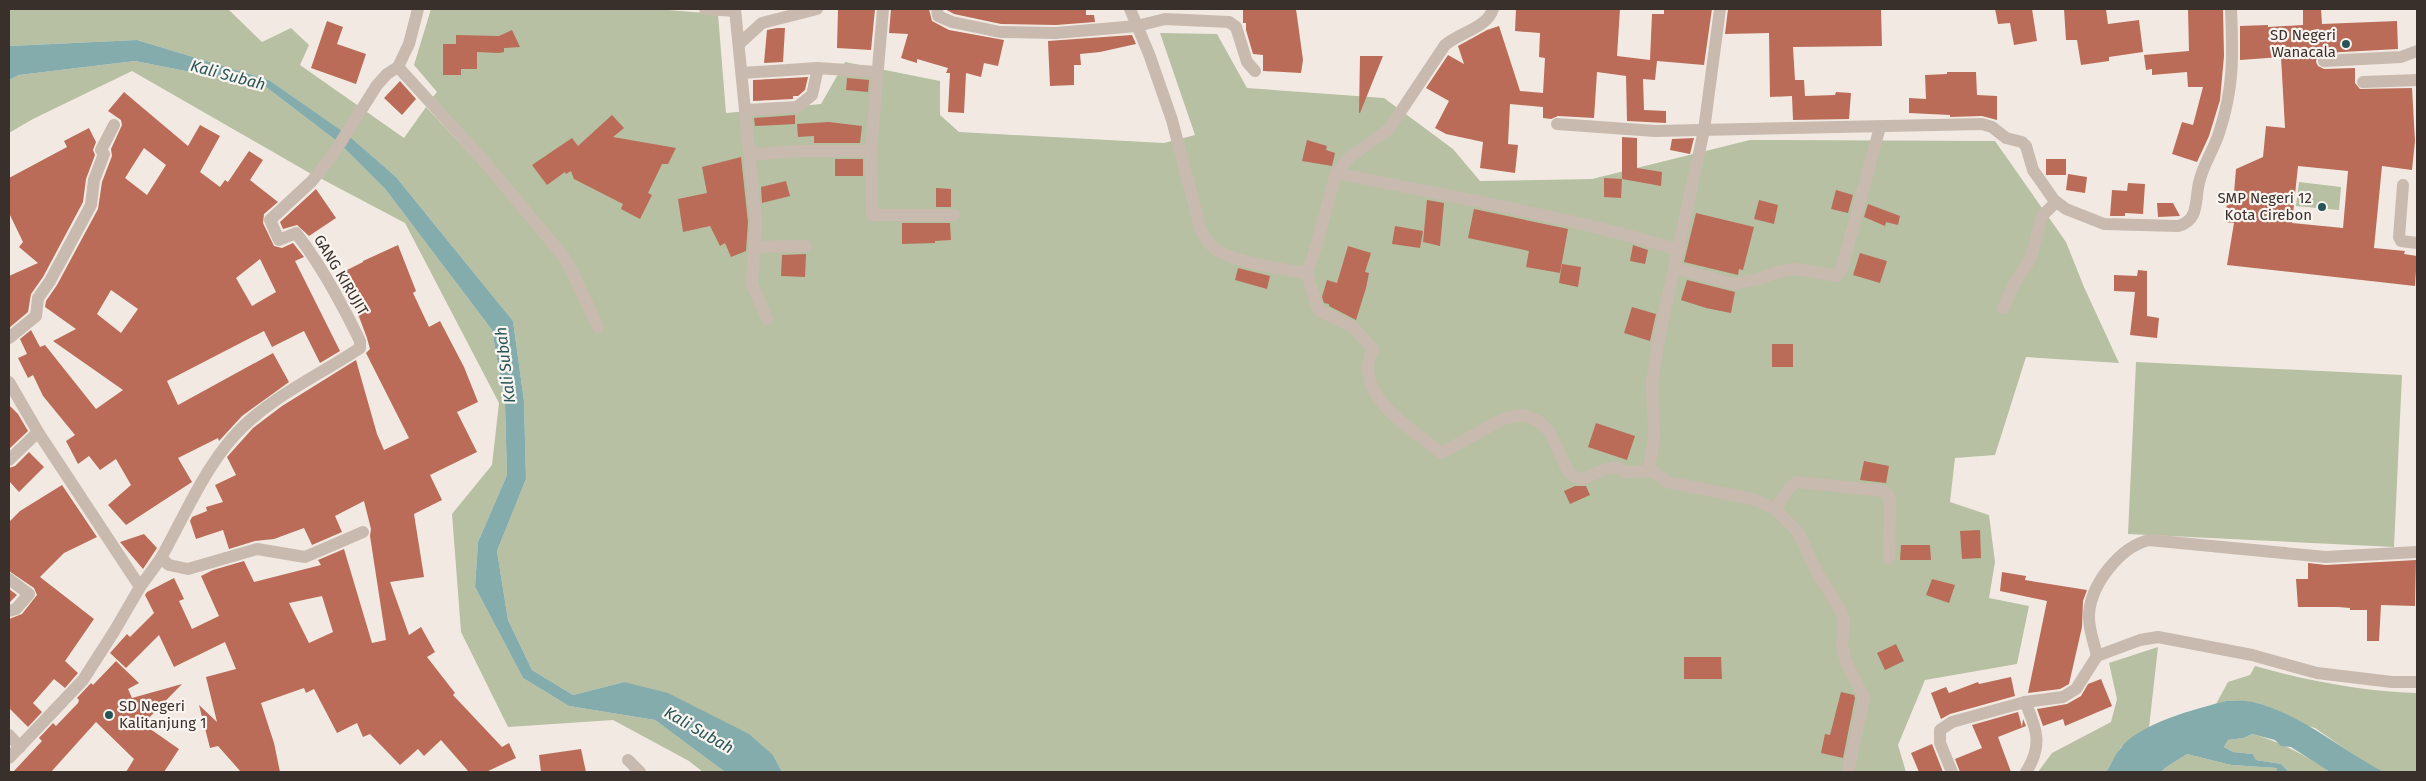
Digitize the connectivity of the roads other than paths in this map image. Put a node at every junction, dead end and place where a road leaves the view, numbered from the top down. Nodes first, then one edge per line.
1 (418, 9) edge
2 (705, 9) edge
3 (816, 9) edge
4 (883, 9) edge
5 (937, 9) edge
6 (1130, 9) edge
7 (1493, 9) edge
8 (1720, 9) edge
9 (2231, 9) edge
10 (735, 10) edge
11 (1137, 26) junction
12 (739, 44) junction
13 (2417, 51) edge
14 (2324, 60) dead end
15 (398, 66) junction
16 (818, 68) junction
17 (1255, 71) dead end
18 (878, 72) junction
19 (742, 73) junction
20 (2417, 80) edge
21 (2364, 82) dead end
22 (746, 110) junction
23 (1557, 124) dead end
24 (114, 125) dead end
25 (1880, 126) junction
26 (1704, 130) junction
27 (871, 151) junction
28 (750, 152) junction
29 (1336, 173) junction
30 (2403, 186) dead end
31 (2056, 202) junction
32 (954, 215) dead end
33 (2417, 243) edge
34 (755, 246) junction
35 (806, 246) dead end
36 (1679, 250) junction
37 (1675, 268) junction
38 (1307, 273) junction
39 (2003, 308) dead end
40 (767, 319) dead end
41 (598, 327) dead end
42 (9, 338) edge
43 (9, 382) edge
44 (38, 432) junction
45 (9, 460) edge
46 (1651, 471) junction
47 (1775, 509) junction
48 (363, 532) dead end
49 (2417, 552) edge
50 (162, 558) junction
51 (1889, 558) dead end
52 (9, 579) edge
53 (140, 587) junction
54 (9, 611) edge
55 (2097, 656) junction
56 (2417, 682) edge
57 (2025, 702) junction
58 (9, 735) edge
59 (20, 747) junction
60 (9, 758) edge
61 (628, 760) dead end
62 (640, 772) edge
63 (1848, 772) edge
64 (1952, 772) edge
65 (2026, 772) edge

1 - 15 street
2 - 10 street
3 - 12 street
4 - 18 street
5 - 11 street
6 - 11 street
7 - 29 street
8 - 26 street
9 - 31 street
10 - 12 street
11 - 17 street
11 - 38 street
12 - 19 street
13 - 14 street
15 - 41 street
15 - 50 street, GANG KIRUJIT
16 - 18 street
16 - 19 street
16 - 22 street
18 - 27 street
19 - 22 street
20 - 21 street
22 - 28 street
23 - 26 street
24 - 42 street
25 - 26 street
25 - 31 street
25 - 37 street
26 - 36 street
27 - 28 street
27 - 32 street
28 - 34 street
29 - 36 street
29 - 38 street
30 - 33 street
31 - 39 street
34 - 35 street
34 - 40 street
36 - 37 street
37 - 46 street
38 - 46 street
43 - 44 street
44 - 45 street
44 - 53 street
46 - 47 street
47 - 51 street
47 - 63 street
48 - 50 street
49 - 55 street
50 - 53 street
52 - 54 street
53 - 59 street
55 - 56 street
55 - 57 street
57 - 64 street
57 - 65 street
58 - 59 street
59 - 60 street
61 - 62 street

